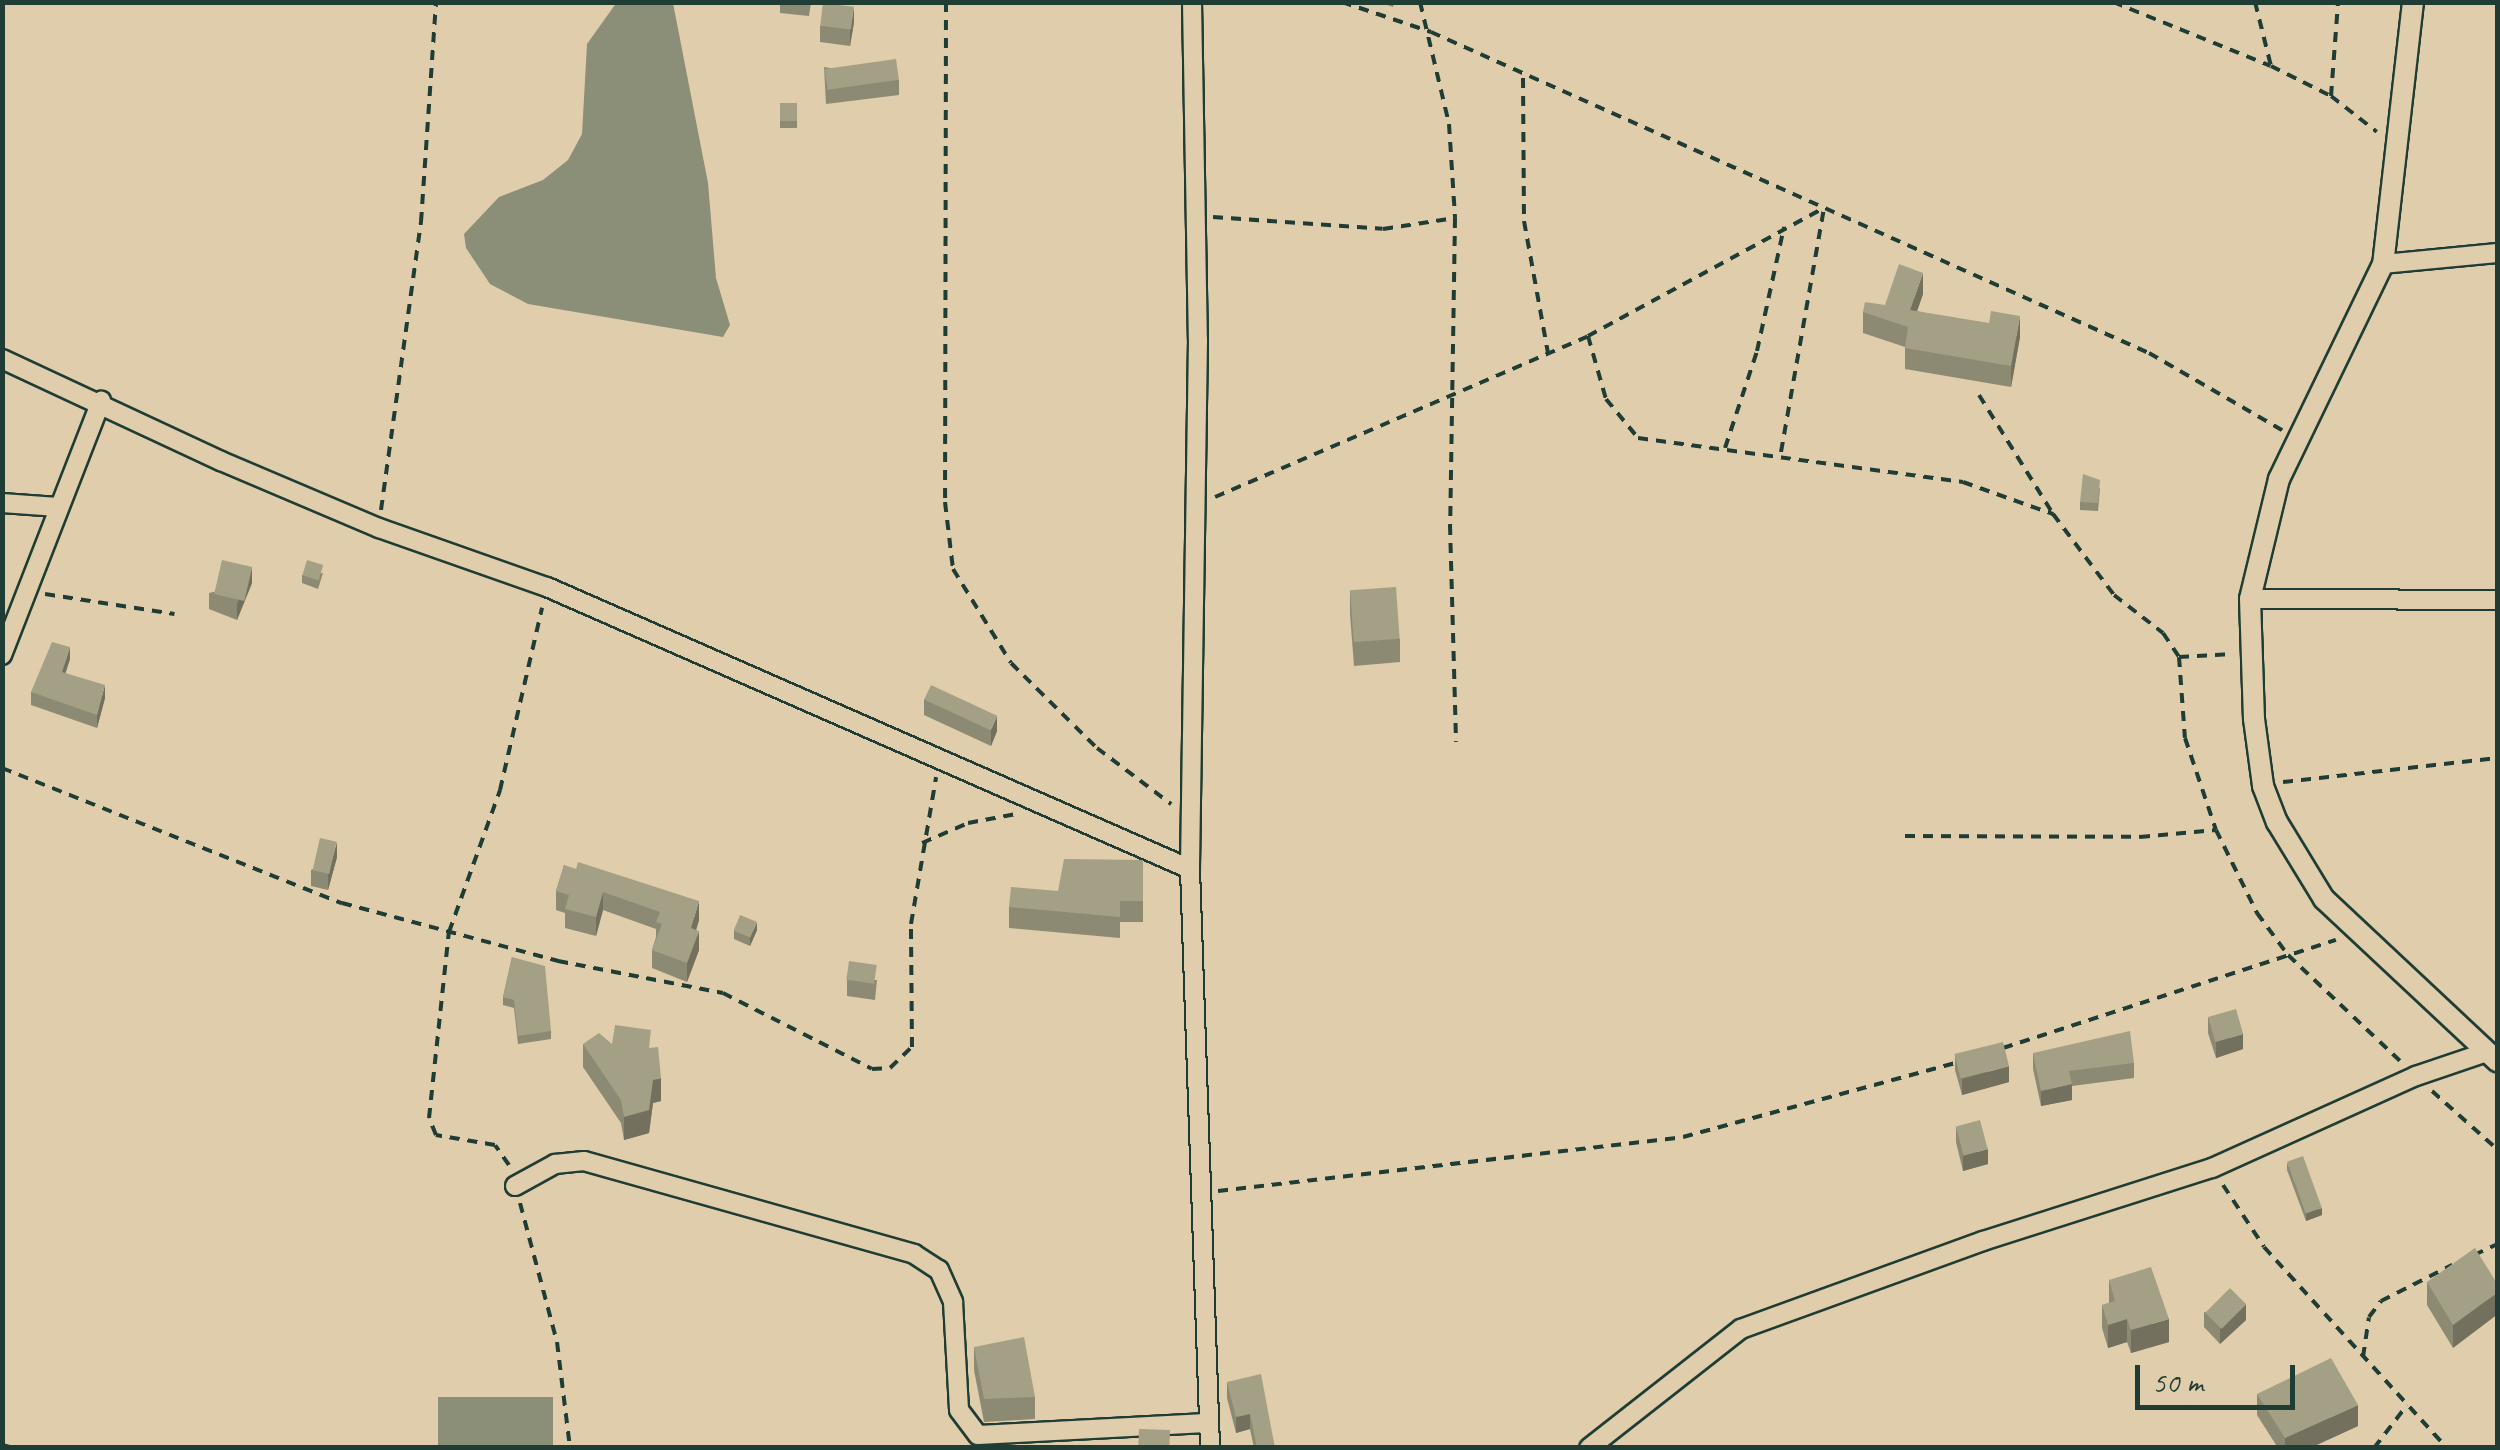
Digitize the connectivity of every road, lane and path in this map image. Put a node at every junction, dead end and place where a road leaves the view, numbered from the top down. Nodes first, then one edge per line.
1 (436, 2) edge
2 (946, 2) edge
3 (1192, 2) edge
4 (1342, 2) edge
5 (1420, 2) edge
6 (2113, 2) edge
7 (2255, 2) edge
8 (2338, 2) edge
9 (2414, 2) edge
10 (1431, 32) junction
11 (2271, 66) junction
12 (1523, 78) junction
13 (2330, 96) junction
14 (2394, 145) junction
15 (1824, 208) junction
16 (1193, 216) junction
17 (1455, 218) junction
18 (1784, 227) junction
19 (2498, 253) edge
20 (2383, 264) junction
21 (1588, 336) junction
22 (1548, 353) junction
23 (2, 360) edge
24 (1452, 391) junction
25 (1980, 395) dead end
26 (101, 401) junction
27 (2300, 440) junction
28 (1725, 448) junction
29 (1782, 452) junction
30 (2, 503) edge
31 (1196, 506) junction
32 (58, 507) junction
33 (2053, 514) junction
34 (379, 528) junction
35 (547, 587) junction
36 (29, 592) junction
37 (2250, 599) junction
38 (2498, 600) edge
39 (174, 614) dead end
40 (2, 655) edge
41 (2179, 657) junction
42 (2250, 663) junction
43 (1456, 742) dead end
44 (2498, 758) edge
45 (940, 760) junction
46 (2, 768) edge
47 (2264, 786) junction
48 (1030, 814) dead end
49 (1191, 819) junction
50 (2216, 830) junction
51 (1905, 836) dead end
52 (922, 842) junction
53 (1190, 869) junction
54 (448, 932) junction
55 (2355, 934) junction
56 (2288, 956) junction
57 (1988, 1052) edge
58 (2492, 1057) edge
59 (1970, 1058) edge
60 (2416, 1076) junction
61 (2498, 1150) edge
62 (2212, 1168) junction
63 (516, 1186) dead end
64 (1197, 1193) junction
65 (2498, 1244) edge
66 (2363, 1359) junction
67 (2407, 1405) junction
68 (1207, 1422) junction
69 (2, 1444) edge
70 (14, 1448) edge
71 (1210, 1448) edge
72 (1589, 1448) edge
73 (2374, 1448) edge
74 (2447, 1448) edge

1 - 34 path
2 - 49 path
3 - 16 street
4 - 10 path
5 - 10 path
6 - 11 path
7 - 11 path
8 - 13 path
9 - 14 street
10 - 12 path
10 - 17 path
11 - 13 path
12 - 15 path
12 - 22 path
13 - 14 path
14 - 20 street
15 - 18 path
15 - 27 path
15 - 29 path
16 - 17 path
16 - 31 street
17 - 24 path
18 - 21 path
18 - 28 path
19 - 20 street
20 - 27 street
21 - 22 path
21 - 28 path
22 - 24 path
23 - 26 street
24 - 31 path
24 - 43 path
25 - 33 path
26 - 32 street
26 - 34 street
27 - 37 street
28 - 29 path
29 - 33 path
30 - 32 street
31 - 49 street
32 - 36 street
33 - 41 path
34 - 35 street
35 - 45 street
35 - 54 path
36 - 39 path
36 - 40 street
37 - 38 street
37 - 42 street
41 - 42 path
41 - 50 path
42 - 47 street
44 - 47 path
45 - 52 path
45 - 53 street
46 - 54 path
47 - 55 street
48 - 52 path
49 - 53 street
50 - 51 path
50 - 56 path
52 - 54 path
53 - 64 street
55 - 56 path
55 - 58 street
56 - 57 path
56 - 60 path
58 - 60 street
59 - 64 path
60 - 61 path
60 - 62 street
62 - 66 path
62 - 72 street
63 - 68 street
64 - 68 street
65 - 66 path
66 - 67 path
67 - 73 path
67 - 74 path
68 - 71 street
69 - 70 path

